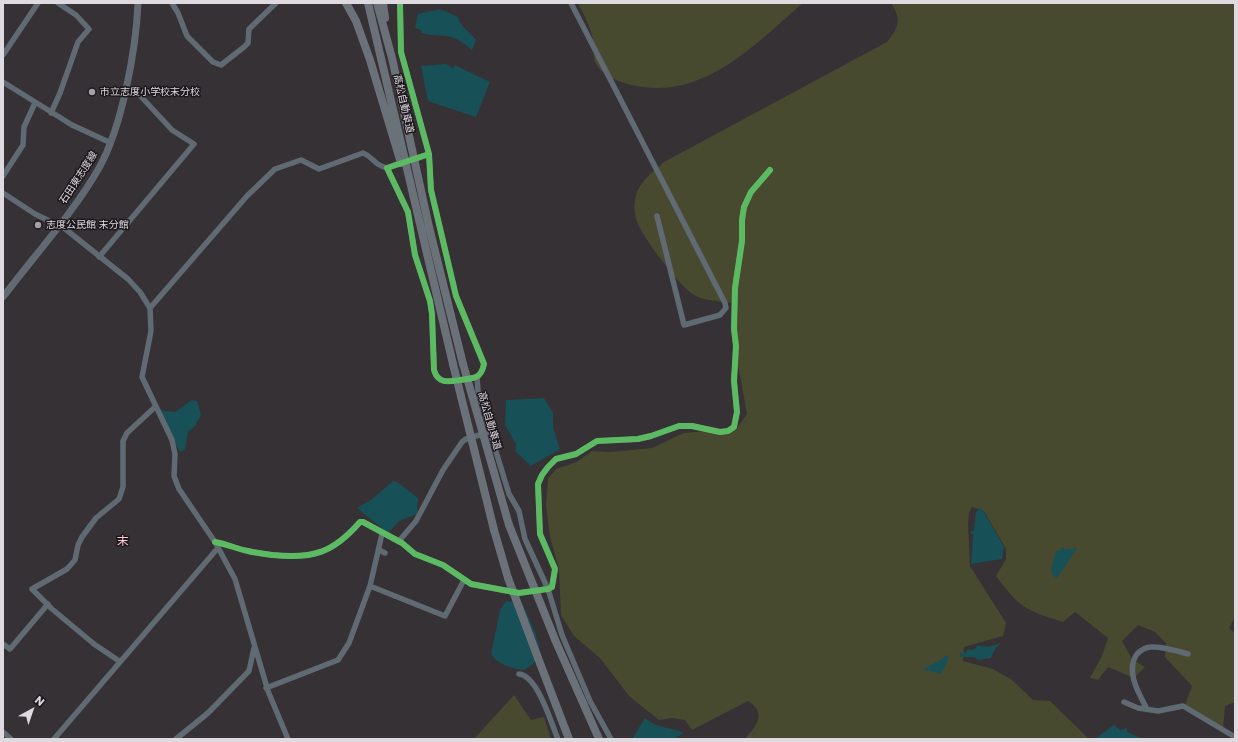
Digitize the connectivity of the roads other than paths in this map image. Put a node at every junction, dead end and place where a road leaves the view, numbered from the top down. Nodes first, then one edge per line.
1 (38, 3) edge
2 (58, 3) edge
3 (138, 3) edge
4 (172, 3) edge
5 (276, 3) edge
6 (346, 3) edge
7 (368, 3) edge
8 (377, 3) edge
9 (383, 3) edge
10 (400, 3) edge
11 (571, 3) edge
12 (3, 55) edge
13 (392, 58) junction
14 (3, 82) edge
15 (124, 95) junction
16 (35, 103) junction
17 (51, 113) junction
18 (111, 143) junction
19 (403, 145) junction
20 (429, 154) junction
21 (419, 158) dead end
22 (397, 164) dead end
23 (387, 168) junction
24 (770, 170) dead end
25 (3, 176) edge
26 (3, 193) edge
27 (657, 216) dead end
28 (58, 225) junction
29 (99, 257) junction
30 (6, 287) edge
31 (3, 297) edge
32 (150, 308) junction
33 (477, 377) junction
34 (155, 407) junction
35 (490, 432) junction
36 (382, 534) junction
37 (399, 541) junction
38 (215, 542) junction
39 (217, 549) junction
40 (379, 550) junction
41 (385, 553) dead end
42 (464, 580) junction
43 (370, 586) junction
44 (548, 589) junction
45 (541, 590) dead end
46 (528, 592) dead end
47 (48, 604) junction
48 (3, 644) edge
49 (254, 646) junction
50 (1188, 654) dead end
51 (119, 661) junction
52 (519, 674) dead end
53 (266, 688) junction
54 (1124, 702) dead end
55 (1147, 709) junction
56 (3, 732) edge
57 (1235, 737) edge
58 (12, 739) edge
59 (54, 739) edge
60 (176, 739) edge
61 (288, 739) edge
62 (558, 739) edge
63 (569, 739) edge
64 (599, 739) edge
65 (611, 739) edge

1 - 12 street
2 - 17 street
3 - 15 main road, 石田東志度線
4 - 5 street
6 - 19 highway
7 - 19 highway, 高松自動車道
8 - 13 highway, 高松自動車道
9 - 13 highway
10 - 20 street
11 - 27 street
13 - 19 highway, 高松自動車道
14 - 16 street
15 - 18 main road, 石田東志度線
15 - 29 street
16 - 17 street
16 - 25 street
17 - 18 street
18 - 28 main road, 石田東志度線
19 - 63 highway, 高松自動車道, bridge
19 - 64 highway, 高松自動車道, bridge
20 - 21 street
20 - 33 street
22 - 23 street
23 - 32 street
23 - 33 street
24 - 44 street
26 - 28 street
28 - 29 street
28 - 30 main road, 石田東志度線
29 - 32 street
30 - 31 main road, 石田東志度線
32 - 34 street
33 - 35 street
34 - 38 street
34 - 47 street
35 - 37 street
35 - 44 street
36 - 37 street
36 - 38 street
36 - 40 street
37 - 42 street
38 - 39 street
39 - 49 street
39 - 51 street
40 - 41 street
40 - 43 street
42 - 43 street
42 - 46 street
43 - 53 street
44 - 45 street
44 - 65 street
47 - 48 street
47 - 51 street
49 - 53 street
49 - 60 street
50 - 55 street
51 - 59 street
52 - 62 street
53 - 61 street
54 - 55 street
55 - 57 street
56 - 58 street

